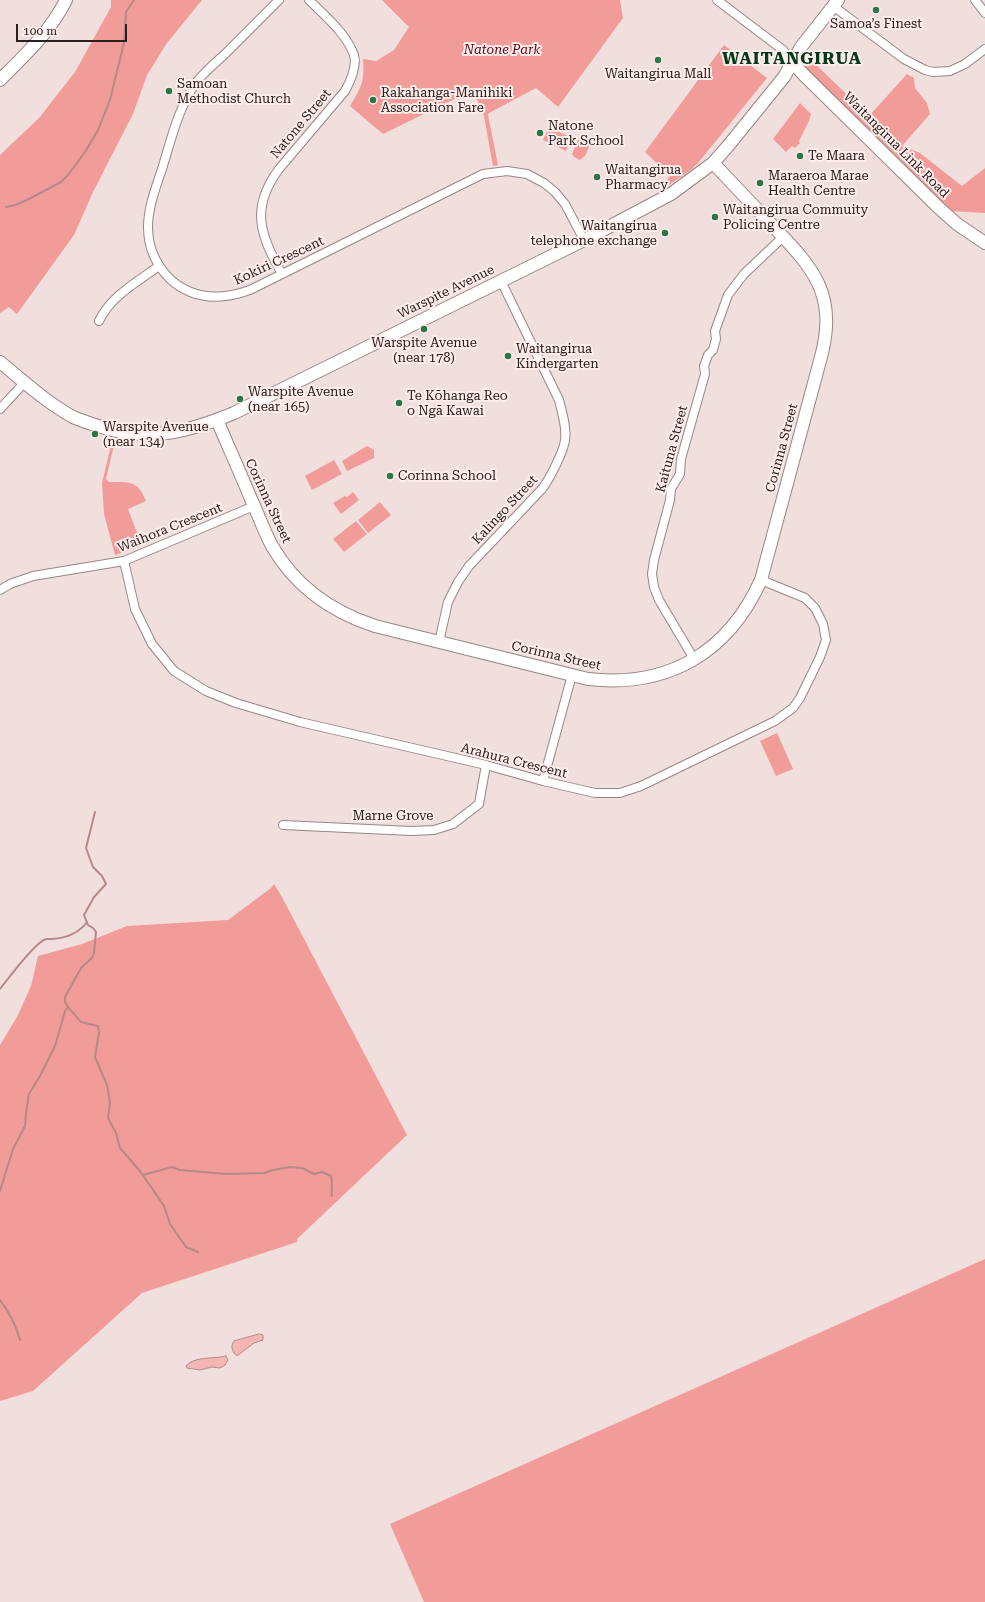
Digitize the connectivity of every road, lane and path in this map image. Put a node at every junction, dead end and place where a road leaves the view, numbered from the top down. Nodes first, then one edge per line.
1 (66, 0) edge
2 (279, 0) edge
3 (309, 0) edge
4 (717, 0) edge
5 (975, 0) edge
6 (836, 3) edge
7 (985, 13) edge
8 (985, 49) edge
9 (792, 62) junction
10 (0, 80) edge
11 (713, 163) junction
12 (783, 237) junction
13 (584, 240) junction
14 (985, 243) edge
15 (159, 266) junction
16 (282, 274) junction
17 (501, 281) junction
18 (99, 321) dead end
19 (0, 362) edge
20 (25, 382) junction
21 (0, 409) edge
22 (217, 420) junction
23 (254, 506) junction
24 (124, 561) junction
25 (761, 580) junction
26 (0, 590) edge
27 (439, 642) junction
28 (694, 659) junction
29 (572, 675) junction
30 (486, 765) junction
31 (543, 781) junction
32 (283, 825) dead end

1 - 10 street
2 - 15 street, Kokiri Crescent
3 - 16 street, Natone Street
4 - 9 street
5 - 7 street
6 - 8 street
6 - 9 street, Warspite Avenue
9 - 11 street, Warspite Avenue
9 - 14 street, Waitangirua Link Road
11 - 12 street, Corinna Street
11 - 13 street, Warspite Avenue
12 - 25 street, Corinna Street
12 - 28 street, Kaituna Street
13 - 16 street, Kokiri Crescent
13 - 17 street, Warspite Avenue
15 - 16 street, Kokiri Crescent
15 - 18 street
17 - 22 street, Warspite Avenue
17 - 27 street, Kalingo Street
19 - 20 street, Warspite Avenue
20 - 21 street
20 - 22 street, Warspite Avenue
22 - 23 street, Corinna Street
23 - 24 street, Waihora Crescent
23 - 27 street, Corinna Street
24 - 26 street, Waihora Crescent
24 - 30 street, Arahura Crescent
25 - 28 street, Corinna Street
25 - 31 street, Arahura Crescent
27 - 29 street, Corinna Street
28 - 29 street, Corinna Street
29 - 31 street
30 - 31 street, Arahura Crescent
30 - 32 street, Marne Grove

